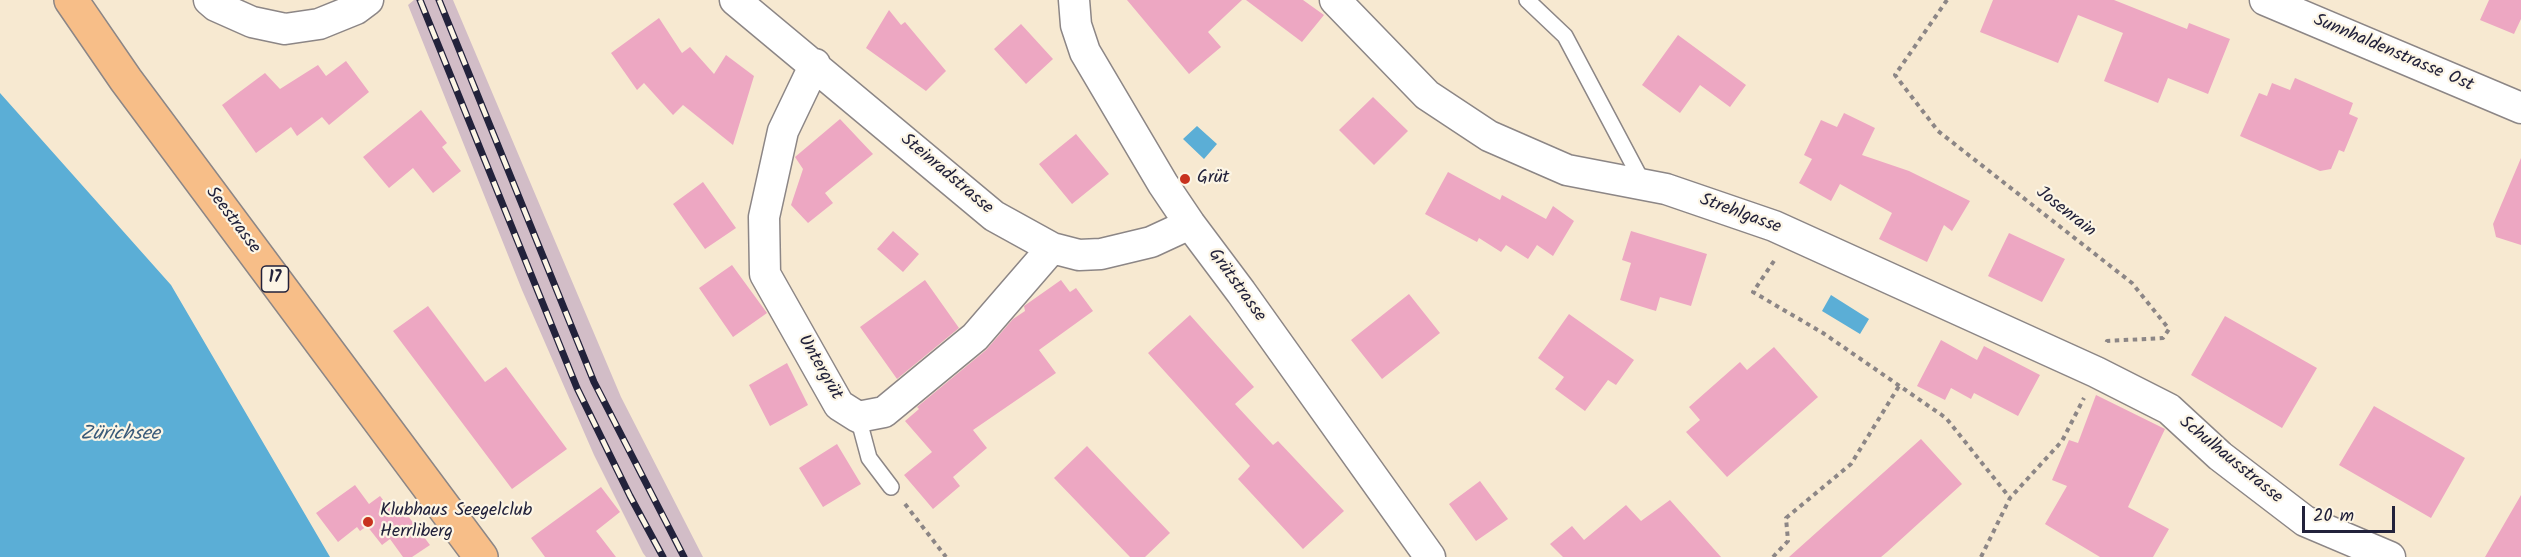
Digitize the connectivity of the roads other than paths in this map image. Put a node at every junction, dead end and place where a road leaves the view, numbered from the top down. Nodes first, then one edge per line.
1 (70, 0) edge
2 (209, 0) edge
3 (368, 0) edge
4 (735, 0) edge
5 (1074, 0) edge
6 (1335, 0) edge
7 (1527, 0) edge
8 (2265, 0) edge
9 (815, 64) junction
10 (2521, 108) edge
11 (1644, 185) junction
12 (1190, 224) junction
13 (1052, 248) junction
14 (2169, 410) joint
15 (858, 417) junction
16 (891, 487) road end
17 (481, 557) edge
18 (1430, 557) edge
19 (2390, 557) edge

1 - 17 main road, Seestrasse / 17
2 - 3 street
4 - 9 street, Steinradstrasse
5 - 12 street, Grütstrasse
6 - 11 street, Strehlgasse
7 - 11 lane
8 - 10 street, Sunnhaldenstrasse Ost
9 - 13 street, Steinradstrasse
9 - 15 street, Untergrüt
11 - 14 street, Strehlgasse
12 - 13 street, Steinradstrasse
12 - 18 street, Grütstrasse
13 - 15 street, Untergrüt
14 - 19 street, Schulhausstrasse
15 - 16 lane

